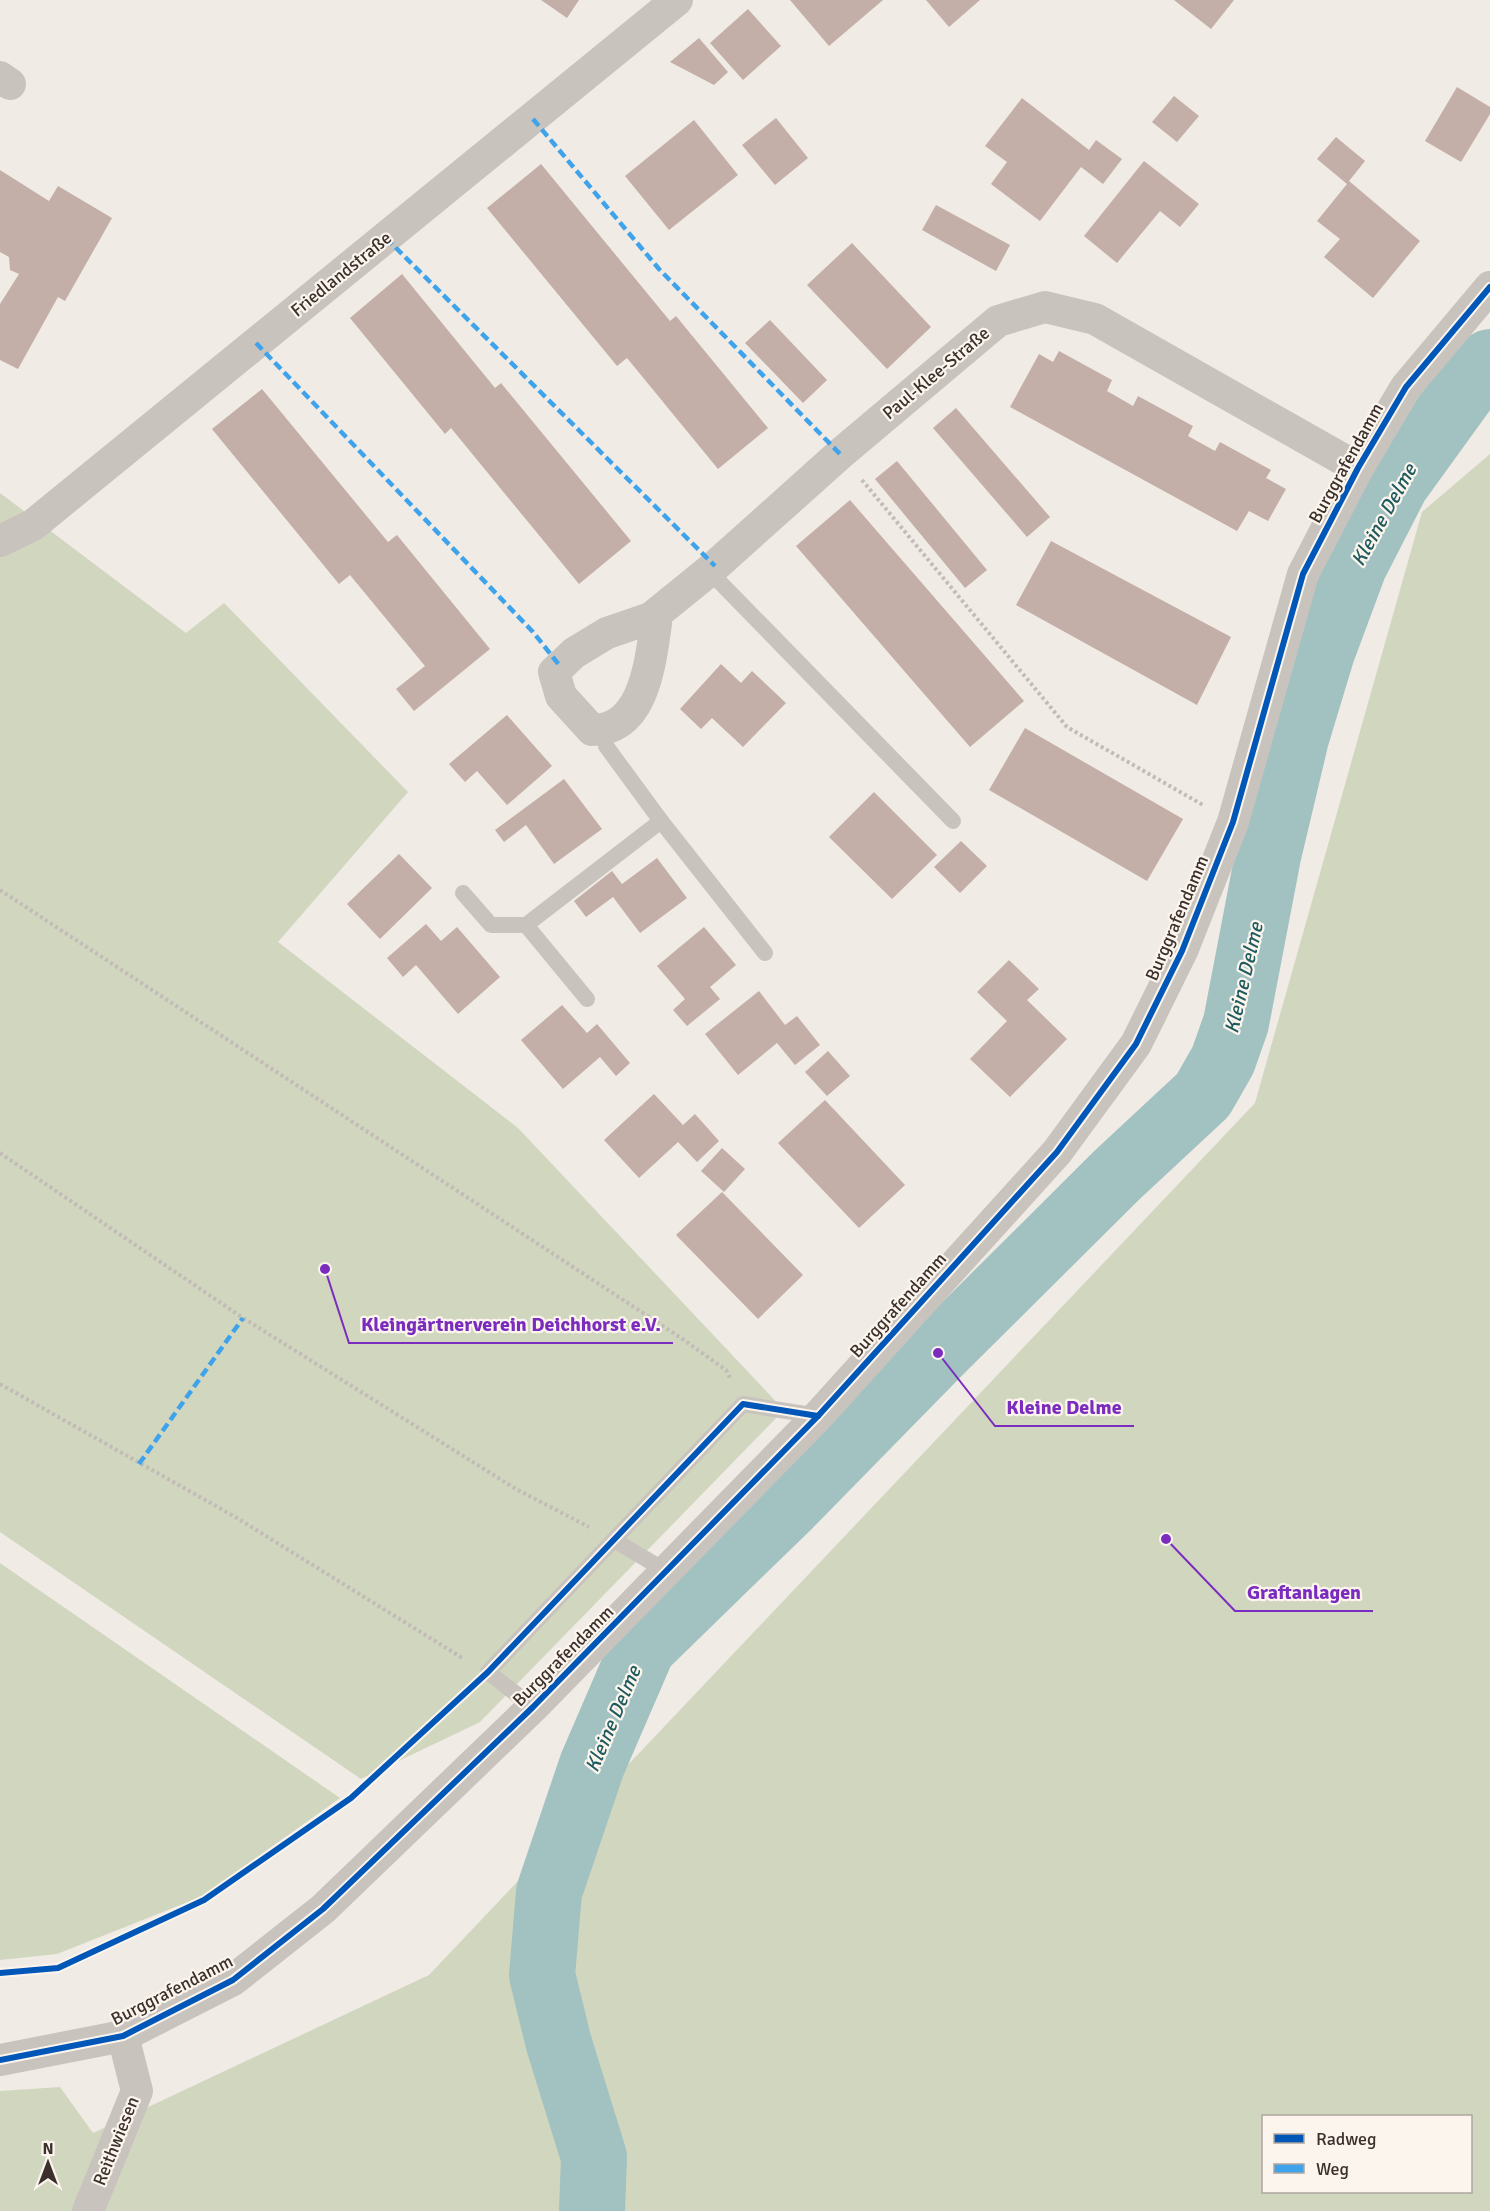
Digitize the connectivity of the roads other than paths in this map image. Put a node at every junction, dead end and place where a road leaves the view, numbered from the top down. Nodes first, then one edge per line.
1 (677, 0) edge
2 (1490, 287) edge
3 (1358, 468) junction
4 (0, 540) edge
5 (709, 571) junction
6 (651, 618) junction
7 (603, 730) junction
8 (661, 821) junction
9 (953, 821) dead end
10 (463, 893) dead end
11 (526, 925) junction
12 (765, 953) dead end
13 (587, 999) dead end
14 (818, 1416) junction
15 (614, 1540) junction
16 (666, 1572) junction
17 (533, 1707) junction
18 (123, 2036) junction
19 (0, 2060) edge
20 (88, 2211) edge

1 - 4 street, Friedlandstraße
2 - 3 street, Burggrafendamm
3 - 5 street, Paul-Klee-Straße
3 - 14 street, Burggrafendamm
5 - 6 street, Paul-Klee-Straße
5 - 9 lane
6 - 7 street
6 - 7 street, Paul-Klee-Straße
7 - 8 lane
8 - 11 lane
8 - 12 lane
10 - 11 lane
11 - 13 lane
14 - 15 lane
14 - 16 street, Burggrafendamm
15 - 16 lane
15 - 17 lane
16 - 17 street, Burggrafendamm
17 - 18 street, Burggrafendamm
18 - 19 street, Burggrafendamm
18 - 20 street, Reithwiesen

